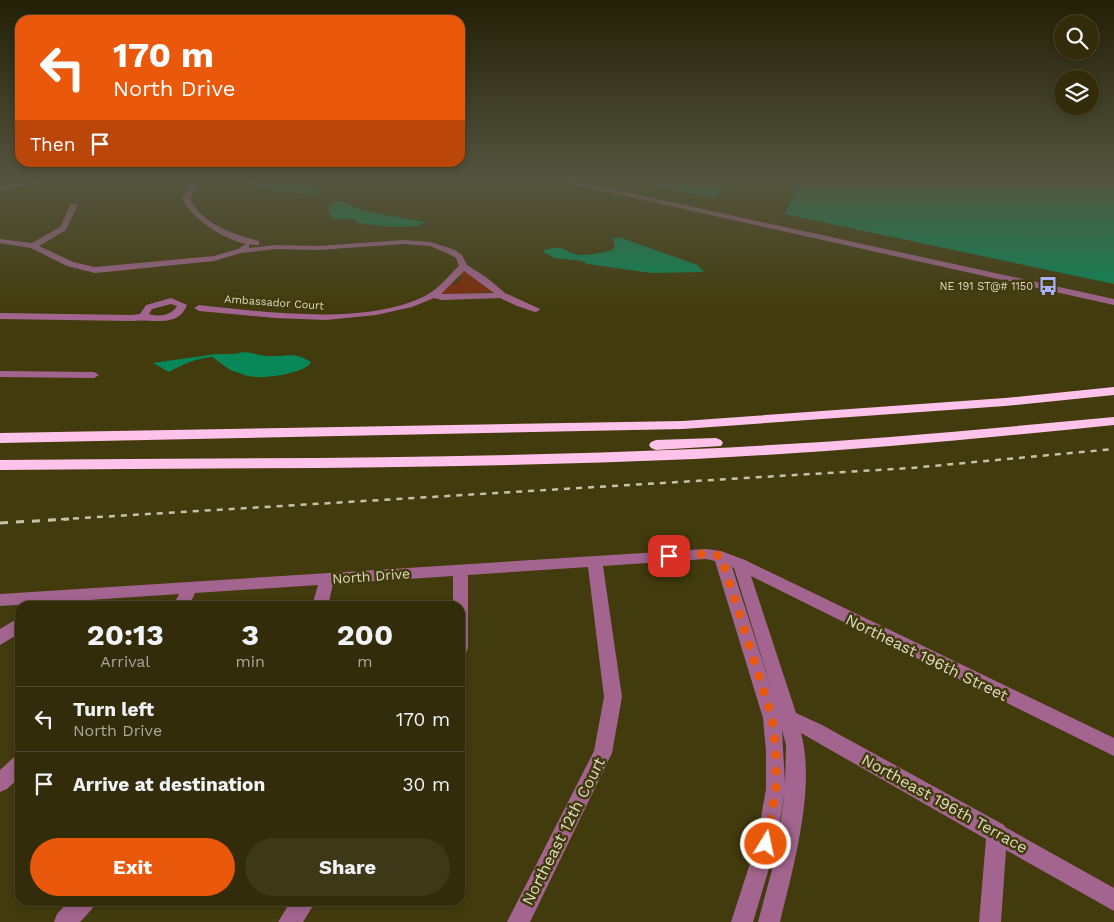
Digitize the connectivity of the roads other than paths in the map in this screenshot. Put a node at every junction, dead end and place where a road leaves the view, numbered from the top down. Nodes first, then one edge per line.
1 (65, 224) edge
2 (209, 224) edge
3 (762, 224) edge
4 (0, 241) edge
5 (248, 241) junction
6 (33, 246) junction
7 (275, 247) junction
8 (241, 251) junction
9 (464, 267) junction
10 (434, 295) junction
11 (502, 295) junction
12 (1114, 302) edge
13 (199, 308) dead end
14 (535, 309) dead end
15 (0, 316) edge
16 (146, 316) dead end
17 (0, 374) edge
18 (94, 375) dead end
19 (1114, 391) edge
20 (1114, 400) edge
21 (1114, 412) edge
22 (1114, 417) edge
23 (1114, 421) edge
24 (943, 437) junction
25 (0, 438) edge
26 (0, 446) edge
27 (0, 458) edge
28 (0, 465) edge
29 (721, 556) junction
30 (595, 561) junction
31 (740, 564) junction
32 (461, 570) junction
33 (327, 579) junction
34 (190, 588) junction
35 (0, 600) edge
36 (48, 601) edge
37 (184, 601) edge
38 (321, 601) edge
39 (461, 601) edge
40 (15, 628) edge
41 (0, 638) edge
42 (781, 718) junction
43 (1114, 748) edge
44 (15, 769) edge
45 (0, 782) edge
46 (997, 832) junction
47 (1114, 900) edge
48 (79, 906) edge
49 (301, 906) edge
50 (65, 922) edge
51 (289, 922) edge
52 (518, 922) edge
53 (742, 922) edge
54 (769, 922) edge
55 (990, 922) edge

1 - 6 street
2 - 5 street
3 - 12 street
4 - 6 street
5 - 7 street
5 - 8 street
6 - 8 street
7 - 8 street
7 - 9 street
9 - 10 street, Ambassador Court
9 - 11 street
10 - 11 street, Ambassador Court
10 - 13 street, Ambassador Court
11 - 14 street
15 - 16 street
17 - 18 street
19 - 25 highway
20 - 26 highway
21 - 27 highway
22 - 24 highway
23 - 24 highway
24 - 28 highway
29 - 30 street, North Drive
29 - 31 street, North Drive
29 - 42 street
30 - 32 street, North Drive
30 - 52 street, Northeast 12th Court
31 - 42 street
31 - 43 street, Northeast 196th Street
32 - 33 street, North Drive
32 - 39 street
33 - 34 street, North Drive
33 - 38 street
34 - 36 street, North Drive
34 - 37 street
35 - 36 street, North Drive
40 - 41 street
42 - 46 street, Northeast 196th Terrace
42 - 53 street
42 - 54 street
44 - 45 street
46 - 47 street, Northeast 196th Terrace
46 - 55 street
48 - 50 street
49 - 51 street

